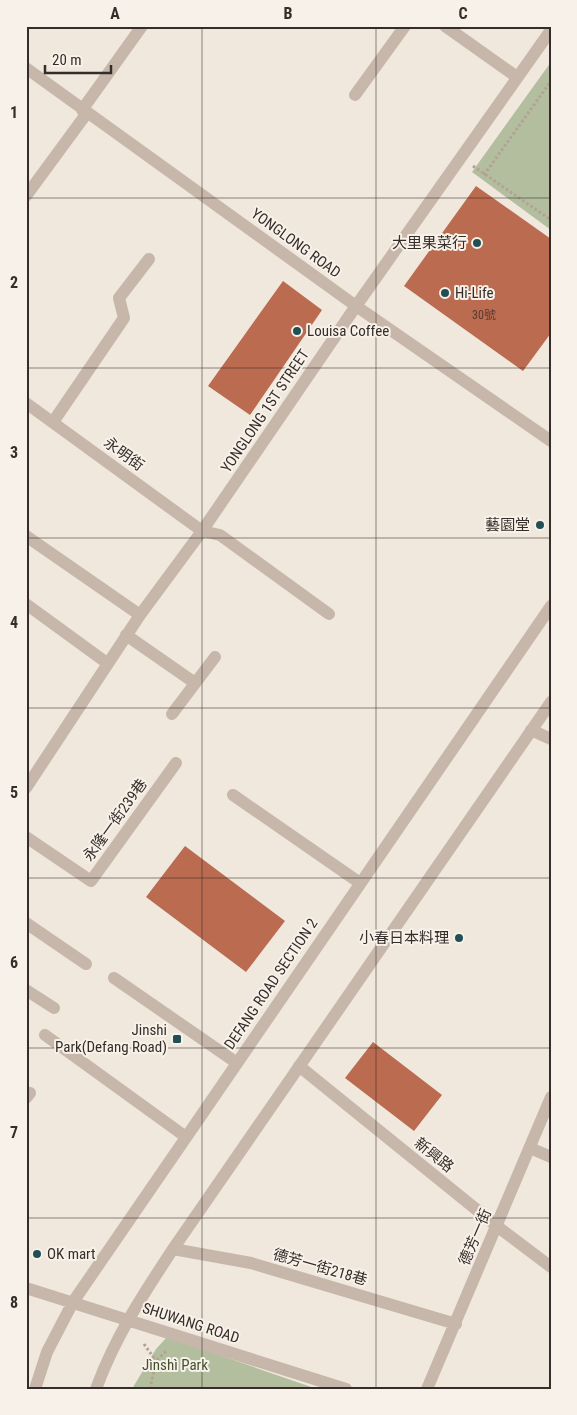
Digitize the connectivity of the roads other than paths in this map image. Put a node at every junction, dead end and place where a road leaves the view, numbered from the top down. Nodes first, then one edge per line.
1 (142, 26) edge
2 (405, 26) edge
3 (445, 26) edge
4 (551, 30) edge
5 (26, 68) edge
6 (517, 78) junction
7 (355, 95) dead end
8 (84, 111) junction
9 (26, 196) edge
10 (149, 260) dead end
11 (356, 306) junction
12 (26, 403) edge
13 (53, 422) junction
14 (551, 441) edge
15 (202, 531) junction
16 (26, 536) edge
17 (26, 604) edge
18 (551, 606) edge
19 (330, 614) dead end
20 (140, 615) junction
21 (126, 635) junction
22 (215, 657) dead end
23 (107, 663) junction
24 (195, 683) junction
25 (551, 702) edge
26 (172, 714) dead end
27 (531, 730) junction
28 (551, 739) edge
29 (176, 762) dead end
30 (26, 788) edge
31 (232, 795) dead end
32 (26, 838) edge
33 (360, 883) junction
34 (26, 923) edge
35 (86, 964) dead end
36 (114, 978) dead end
37 (26, 990) edge
38 (54, 1008) dead end
39 (45, 1035) dead end
40 (237, 1062) junction
41 (299, 1066) junction
42 (551, 1097) edge
43 (186, 1137) junction
44 (530, 1148) junction
45 (551, 1157) edge
46 (498, 1227) junction
47 (173, 1250) junction
48 (551, 1266) edge
49 (26, 1288) edge
50 (73, 1302) junction
51 (127, 1319) junction
52 (456, 1324) junction
53 (35, 1389) edge
54 (96, 1389) edge
55 (346, 1389) edge
56 (427, 1389) edge

1 - 8 street
2 - 7 street
3 - 6 street
4 - 6 street, YONGLONG 1ST STREET
5 - 8 street, YONGLONG ROAD
6 - 11 street, YONGLONG 1ST STREET
8 - 9 street
8 - 11 street, YONGLONG ROAD
10 - 13 street
11 - 14 street, YONGLONG ROAD
11 - 15 street, YONGLONG 1ST STREET
12 - 13 street, 永明街
13 - 15 street, 永明街
15 - 19 street, 永明街
15 - 20 street, YONGLONG 1ST STREET
16 - 20 street
17 - 23 street
18 - 33 street, DEFANG ROAD SECTION 2
20 - 21 street, YONGLONG 1ST STREET
21 - 23 street, YONGLONG 1ST STREET
21 - 24 street
22 - 24 street
23 - 30 street, YONGLONG 1ST STREET
24 - 26 street
25 - 27 street
27 - 28 street
27 - 41 street
29 - 32 street, 永隆一街239巷
31 - 33 street
33 - 40 street, DEFANG ROAD SECTION 2
34 - 35 street
36 - 40 street
37 - 38 street
39 - 43 street
40 - 43 street, DEFANG ROAD SECTION 2
41 - 46 street, 新興路
41 - 47 street
42 - 44 street, 德芳一街
43 - 50 street, DEFANG ROAD SECTION 2
44 - 45 street
44 - 46 street, 德芳一街
46 - 48 street, 新興路
46 - 52 street, 德芳一街
47 - 51 street
47 - 52 street, 德芳一街218巷
49 - 50 street, SHUWANG ROAD
50 - 51 street, SHUWANG ROAD
50 - 53 street, DEFANG ROAD SECTION 2
51 - 54 street
51 - 55 street, SHUWANG ROAD
52 - 56 street, 德芳一街

